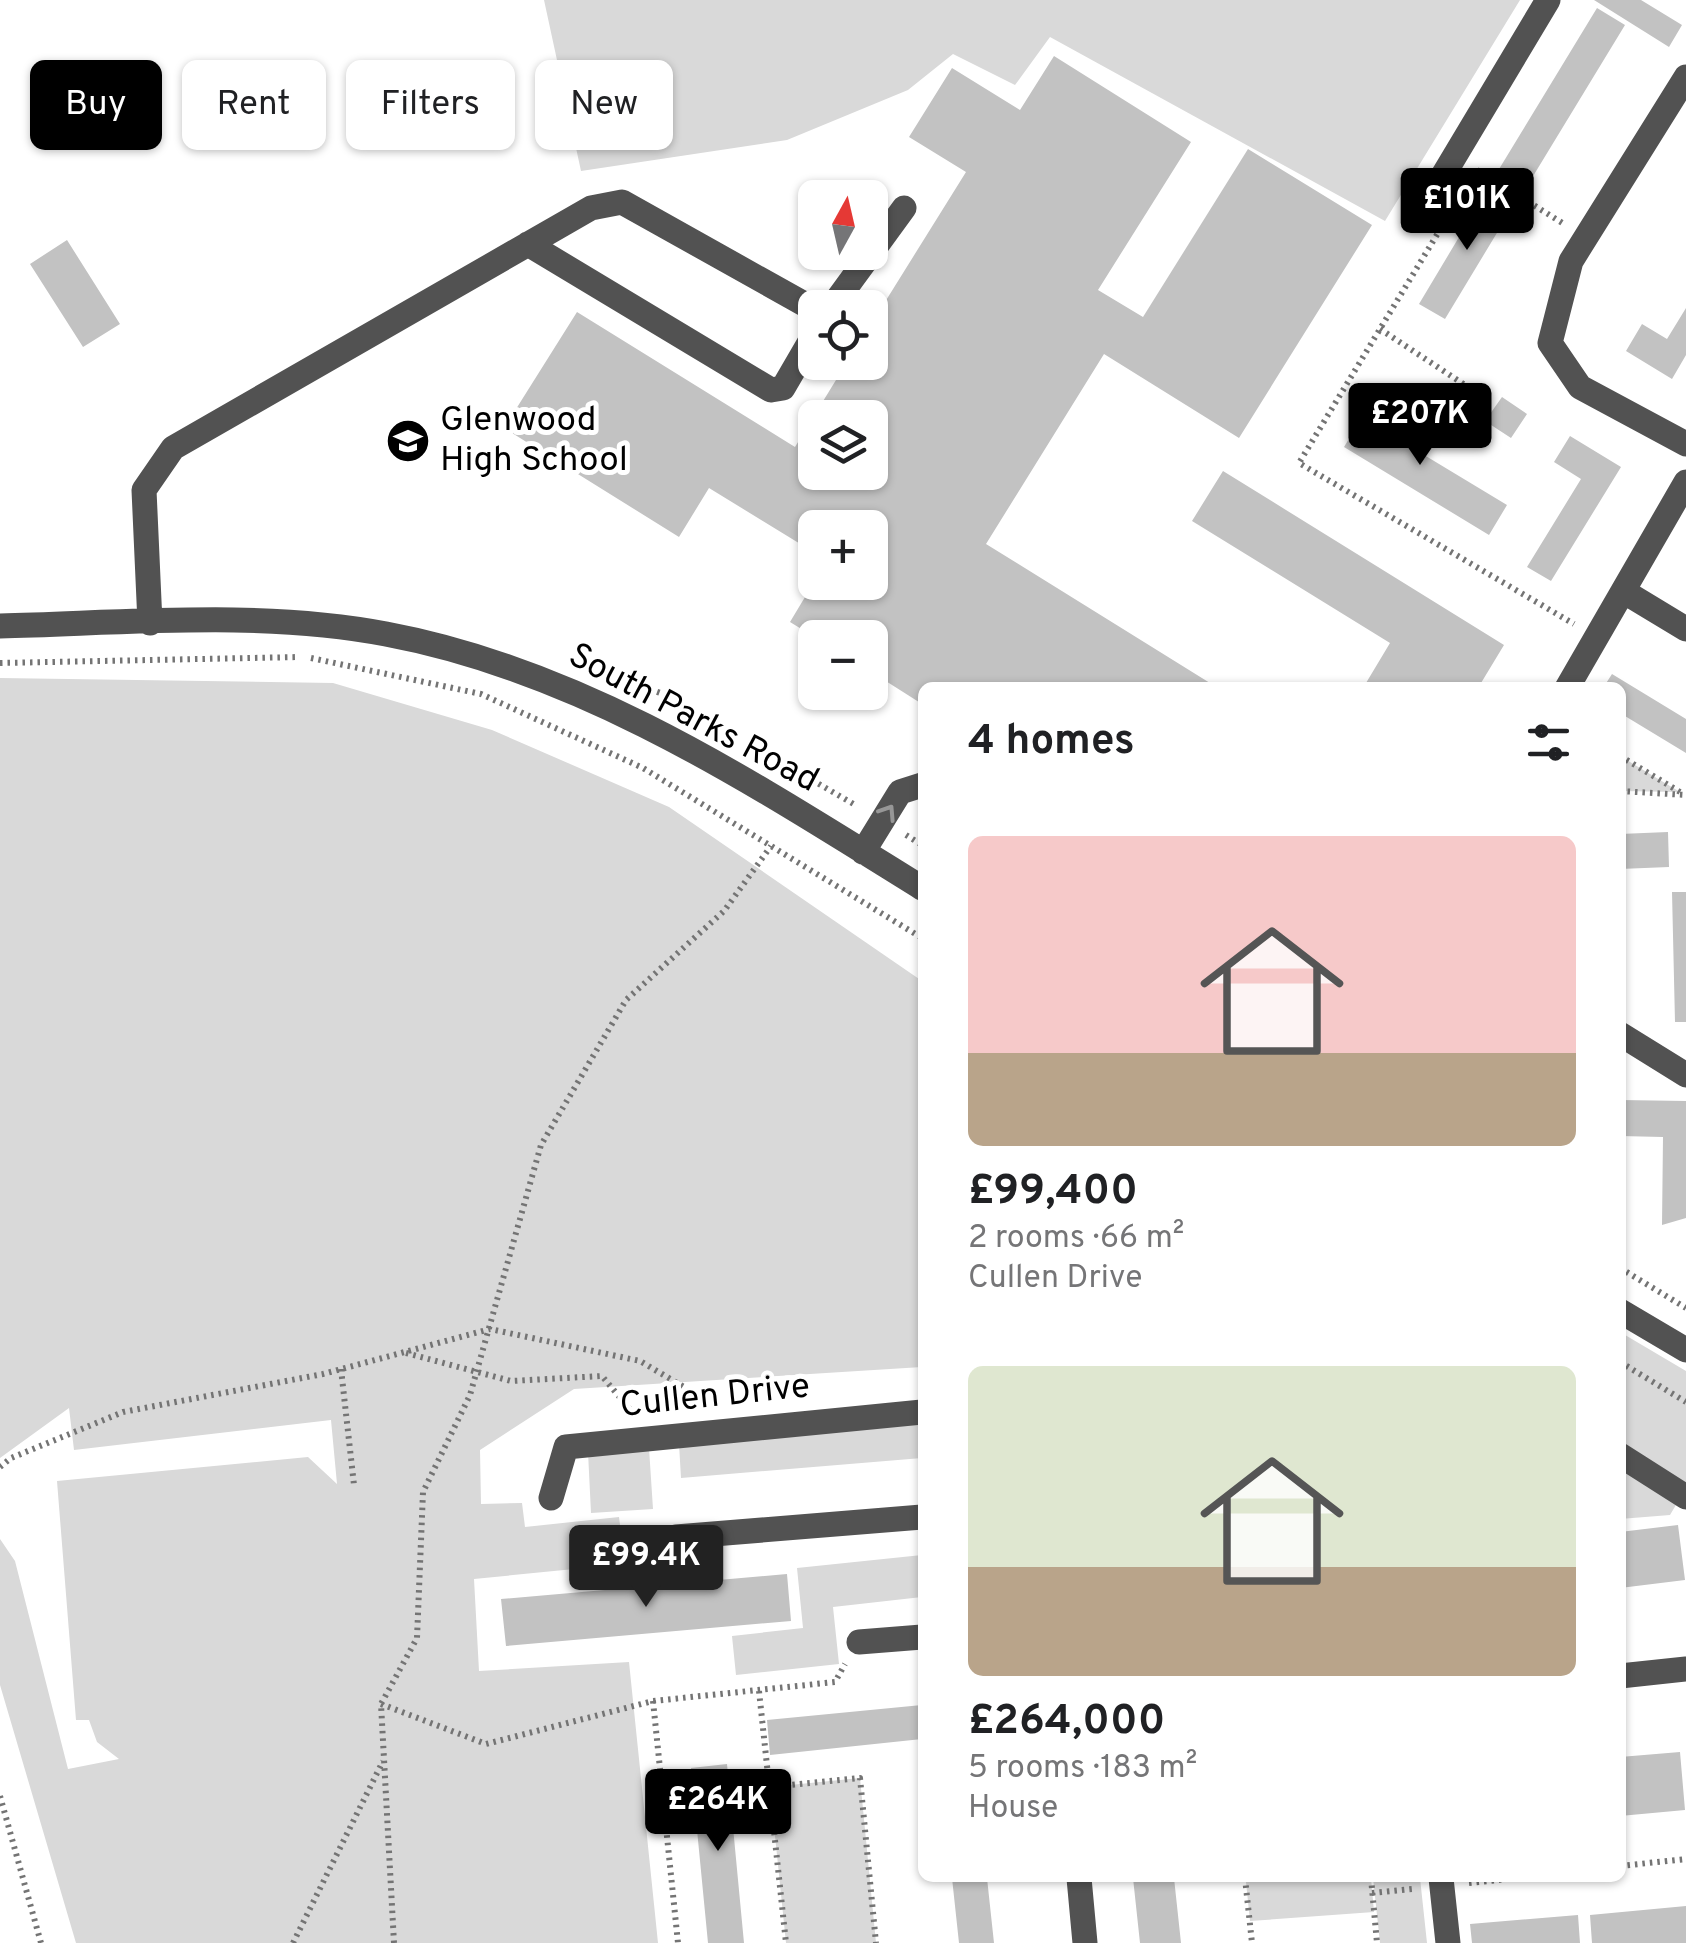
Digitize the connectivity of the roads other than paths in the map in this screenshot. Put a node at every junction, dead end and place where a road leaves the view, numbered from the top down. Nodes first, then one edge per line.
1 (1548, 0) edge
2 (1686, 77) edge
3 (904, 208) dead end
4 (1438, 208) road end
5 (528, 244) junction
6 (845, 290) edge
7 (798, 300) edge
8 (798, 362) edge
9 (1686, 444) edge
10 (1686, 482) edge
11 (1622, 592) junction
12 (150, 623) junction
13 (0, 626) edge
14 (1686, 629) edge
15 (1571, 682) edge
16 (918, 786) edge
17 (864, 852) junction
18 (918, 886) edge
19 (1626, 1038) edge
20 (1686, 1075) edge
21 (1626, 1314) edge
22 (1686, 1350) edge
23 (918, 1412) edge
24 (1626, 1459) edge
25 (1686, 1497) edge
26 (552, 1498) dead end
27 (918, 1516) edge
28 (676, 1537) dead end
29 (918, 1638) edge
30 (859, 1642) road end
31 (1686, 1669) edge
32 (1626, 1675) edge
33 (1078, 1882) edge
34 (1442, 1882) edge
35 (1085, 1943) edge
36 (1448, 1943) edge

1 - 4 street
2 - 9 street
3 - 6 street
5 - 7 street
5 - 8 street
5 - 12 street
10 - 11 street
11 - 14 street
11 - 15 street
12 - 13 street, South Parks Road
12 - 17 street, South Parks Road
17 -> 16 street
17 - 18 street, South Parks Road
19 - 20 street
21 - 22 street
23 - 26 street, Cullen Drive
24 - 25 street
27 - 28 street
29 - 30 street
31 - 32 street
33 - 35 street
34 - 36 street

